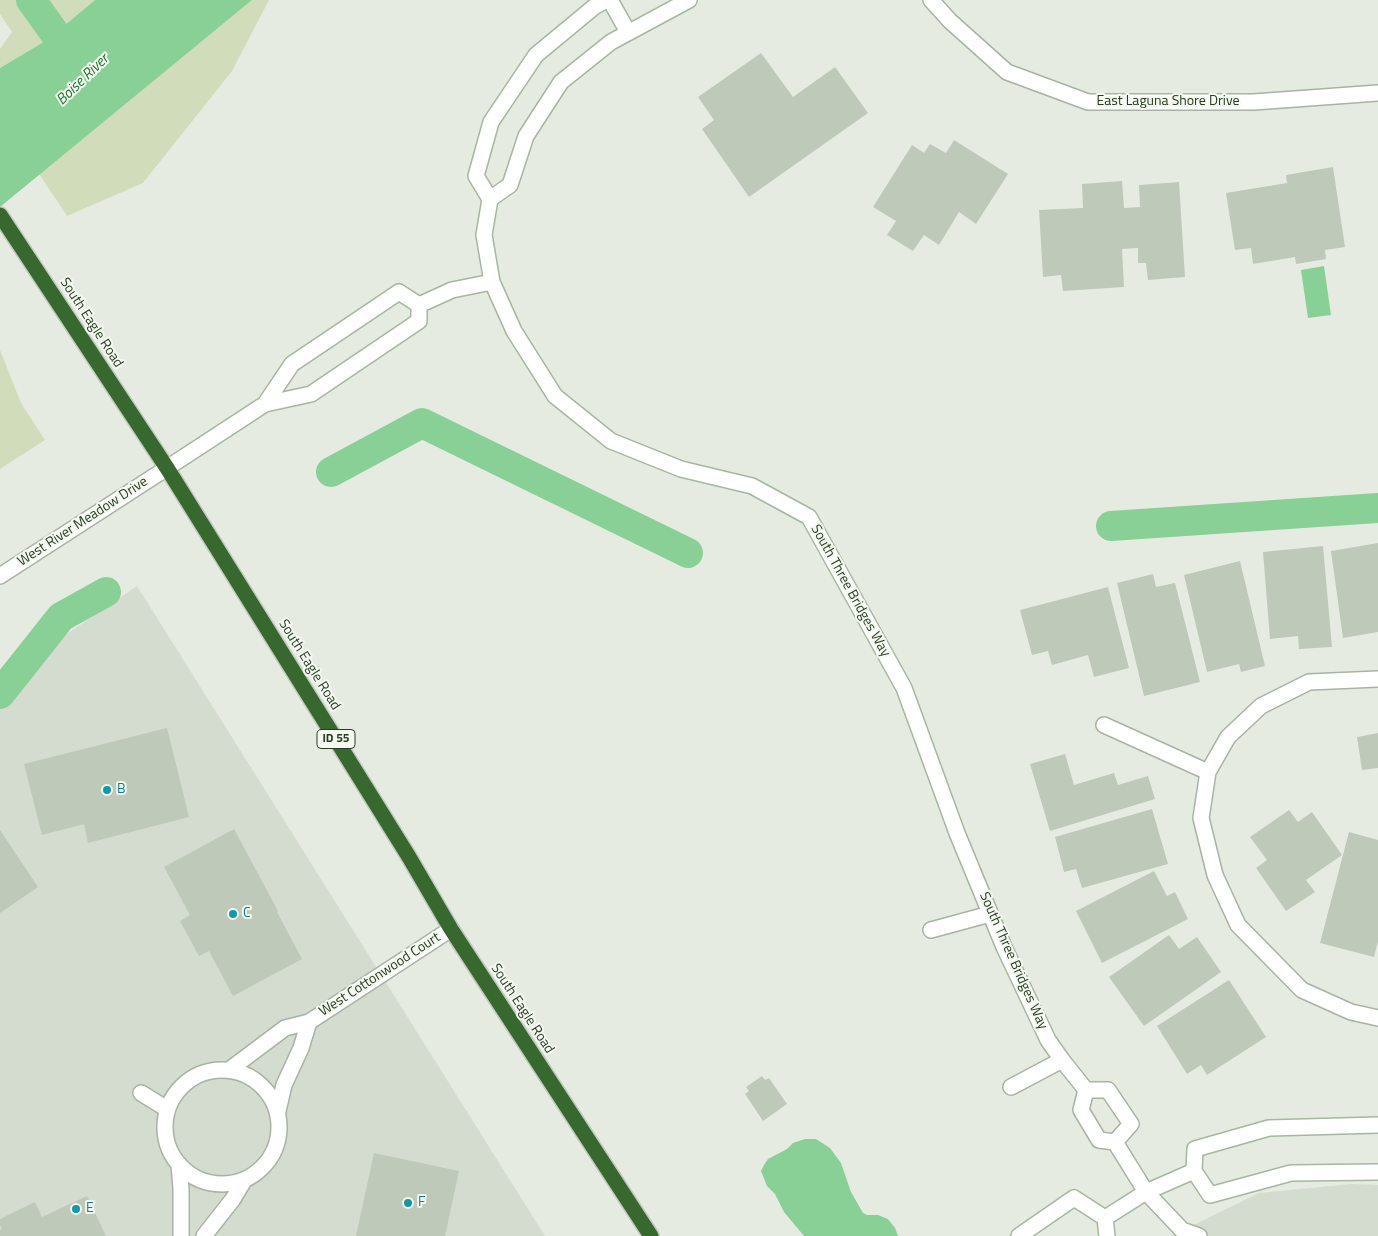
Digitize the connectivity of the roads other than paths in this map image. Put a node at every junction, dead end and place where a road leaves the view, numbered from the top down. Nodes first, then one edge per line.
1 (606, 0) edge
2 (610, 0) edge
3 (689, 0) edge
4 (931, 0) edge
5 (628, 32) junction
6 (1378, 93) edge
7 (490, 199) junction
8 (0, 215) edge
9 (492, 282) junction
10 (420, 305) junction
11 (265, 404) junction
12 (167, 468) junction
13 (0, 576) edge
14 (1378, 679) edge
15 (1104, 725) dead end
16 (1208, 772) junction
17 (990, 914) junction
18 (451, 929) junction
19 (931, 930) dead end
20 (1378, 1018) edge
21 (309, 1022) junction
22 (1062, 1060) junction
23 (229, 1070) junction
24 (1011, 1086) dead end
25 (1086, 1090) junction
26 (141, 1093) dead end
27 (167, 1109) junction
28 (278, 1111) junction
29 (1378, 1125) edge
30 (1115, 1142) junction
31 (179, 1164) junction
32 (1194, 1172) junction
33 (1378, 1172) edge
34 (245, 1180) junction
35 (1146, 1192) junction
36 (1105, 1218) junction
37 (1182, 1233) edge
38 (181, 1236) edge
39 (204, 1236) edge
40 (651, 1236) edge
41 (1019, 1236) edge
42 (1107, 1236) edge
43 (1200, 1236) edge

1 - 7 street
2 - 5 street
3 - 5 street
4 - 6 street, East Laguna Shore Drive
5 - 7 street
7 - 9 street, South Three Bridges Way
8 - 12 highway, South Eagle Road / ID 55
9 - 10 street
9 - 17 street, South Three Bridges Way
10 - 11 street
10 - 11 street
11 - 12 street, West River Meadow Drive
12 - 13 street, West River Meadow Drive
12 - 18 highway, South Eagle Road / ID 55
14 - 16 street
15 - 16 street
16 - 20 street
17 - 19 street
17 - 22 street, South Three Bridges Way
18 - 21 street, West Cottonwood Court
18 - 40 highway, South Eagle Road / ID 55
21 - 23 street, West Cottonwood Court
21 - 28 street, West Cottonwood Court
22 - 24 street
22 - 25 street, South Three Bridges Way
23 - 27 street, West Cottonwood Court
23 - 28 street, West Cottonwood Court
25 - 30 street
25 - 30 street
26 - 27 street
27 - 31 street, West Cottonwood Court
28 - 34 street, West Cottonwood Court
29 - 32 street
30 - 35 street
31 - 34 street, West Cottonwood Court
31 - 38 street, West Cottonwood Court
32 - 33 street
32 - 35 street
34 - 39 street, West Cottonwood Court
35 - 36 street
35 - 37 street
36 - 41 street
36 - 42 street
37 - 43 street

